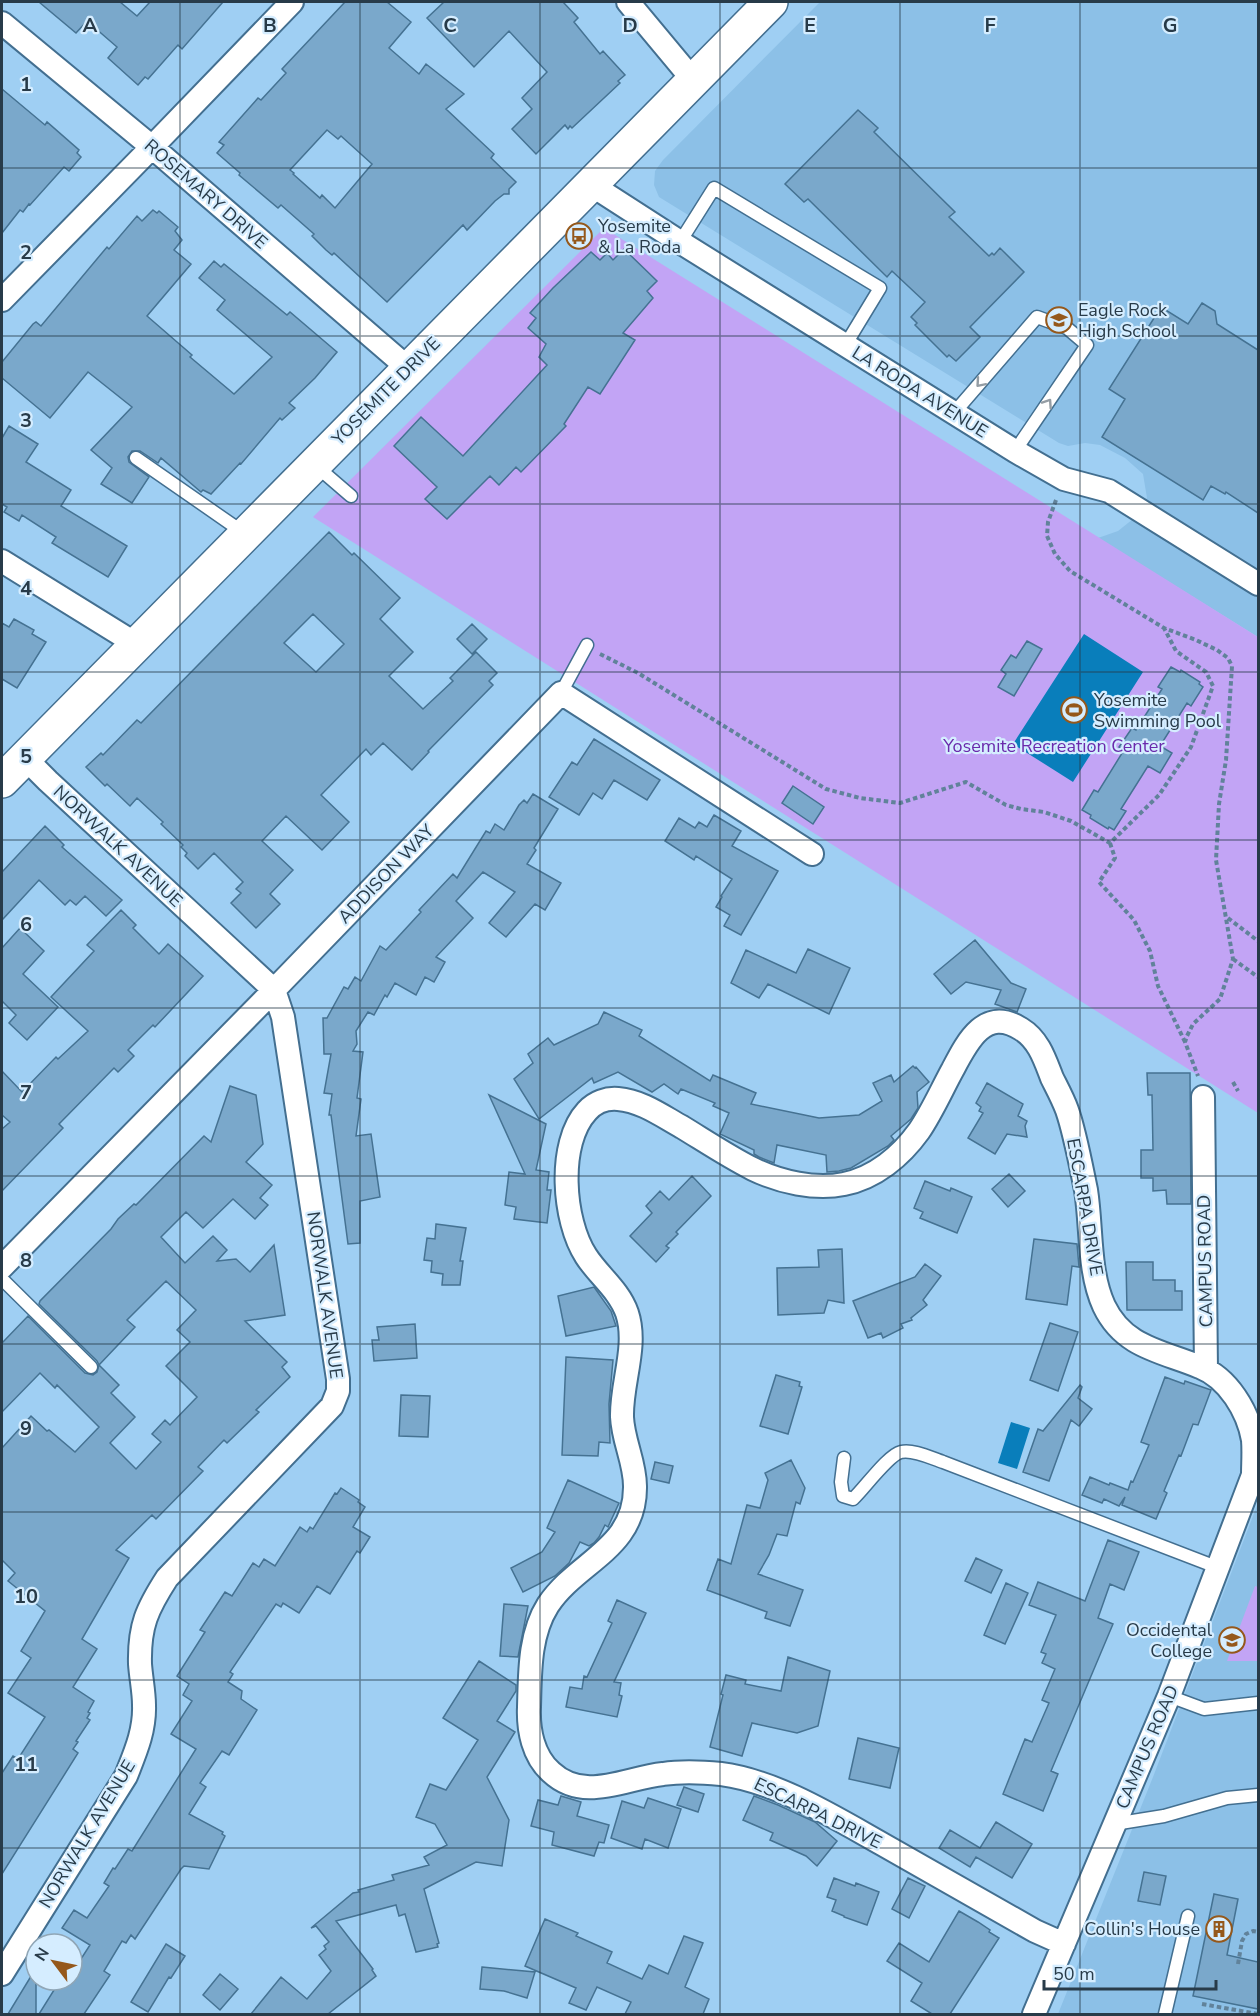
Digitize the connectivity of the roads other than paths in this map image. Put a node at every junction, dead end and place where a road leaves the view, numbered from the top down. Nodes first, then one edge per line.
1 (292, 2) edge
2 (628, 2) edge
3 (771, 2) edge
4 (2, 23) edge
5 (693, 80) junction
6 (152, 147) junction
7 (590, 184) junction
8 (680, 242) junction
9 (2, 300) edge
10 (846, 344) junction
11 (408, 368) junction
12 (954, 414) junction
13 (1015, 451) junction
14 (136, 458) dead end
15 (314, 464) junction
16 (351, 496) dead end
17 (245, 534) junction
18 (2, 561) edge
19 (1258, 584) edge
20 (136, 644) junction
21 (587, 645) road end
22 (561, 693) junction
23 (25, 758) junction
24 (2, 781) edge
25 (812, 854) dead end
26 (274, 990) junction
27 (1203, 1097) road end
28 (2, 1267) edge
29 (2, 1279) edge
30 (92, 1367) dead end
31 (1206, 1369) junction
32 (844, 1458) dead end
33 (1219, 1568) junction
34 (1169, 1696) junction
35 (1258, 1703) edge
36 (1258, 1794) edge
37 (1114, 1824) junction
38 (1188, 1916) dead end
39 (1064, 1944) junction
40 (2, 1974) edge
41 (1034, 2014) edge
42 (1165, 2014) edge

1 - 6 street
2 - 5 street
3 - 5 street, YOSEMITE DRIVE
4 - 6 street, ROSEMARY DRIVE
5 - 7 street, YOSEMITE DRIVE
6 - 9 street
6 - 11 street, ROSEMARY DRIVE
7 - 8 street, LA RODA AVENUE
7 - 11 street, YOSEMITE DRIVE
8 - 10 street, LA RODA AVENUE
8 - 10 lane
10 - 12 street, LA RODA AVENUE
11 - 15 street, YOSEMITE DRIVE
12 - 13 street, LA RODA AVENUE
13 -> 12 lane
13 - 19 street, LA RODA AVENUE
14 - 17 lane
15 - 16 lane
15 - 17 street, YOSEMITE DRIVE
17 - 20 street, YOSEMITE DRIVE
18 - 20 street
20 - 23 street, YOSEMITE DRIVE
21 - 22 lane
22 - 25 street
22 - 26 street, ADDISON WAY
23 - 24 street, YOSEMITE DRIVE
23 - 26 street, NORWALK AVENUE
26 - 28 street, ADDISON WAY
26 - 40 street, NORWALK AVENUE
27 - 31 street, CAMPUS ROAD
29 - 30 lane
31 - 33 street, CAMPUS ROAD
31 - 39 street, ESCARPA DRIVE
32 - 33 lane
33 - 34 street, CAMPUS ROAD
34 - 35 lane
34 - 37 street, CAMPUS ROAD
36 - 37 lane
37 - 39 street, CAMPUS ROAD
38 - 42 lane
39 - 41 street, CAMPUS ROAD

